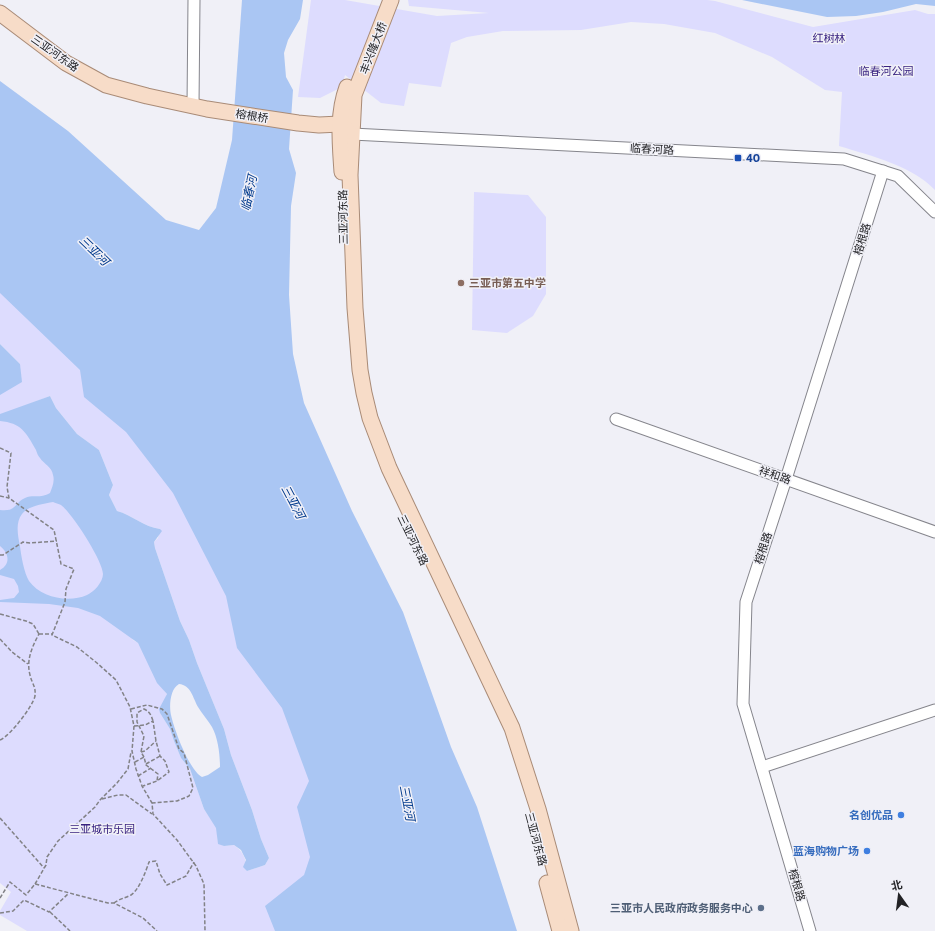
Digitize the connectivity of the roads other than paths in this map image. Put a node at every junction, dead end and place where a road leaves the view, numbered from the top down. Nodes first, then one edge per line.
1 (194, 0) edge
2 (381, 0) edge
3 (391, 0) edge
4 (0, 13) edge
5 (0, 24) edge
6 (349, 95) junction
7 (202, 111) junction
8 (344, 130) junction
9 (883, 171) junction
10 (935, 212) edge
11 (616, 419) dead end
12 (786, 479) junction
13 (935, 532) edge
14 (935, 710) edge
15 (762, 767) junction
16 (560, 931) edge
17 (571, 931) edge
18 (810, 931) edge

1 - 7 street
2 - 6 main road, 丰兴隆大桥
3 - 6 main road, 丰兴隆大桥
4 - 7 main road, 三亚河东路
5 - 7 main road, 三亚河东路
6 - 8 main road
7 - 8 main road, 榕根桥
8 - 9 street, 临春河路
8 - 16 main road, 三亚河东路
8 - 17 main road, 三亚河东路
9 - 10 street, 临春河路
9 - 12 street, 榕根路
11 - 12 street, 祥和路
12 - 13 street, 祥和路
12 - 15 street, 榕根路
14 - 15 street
15 - 18 street, 榕根路

